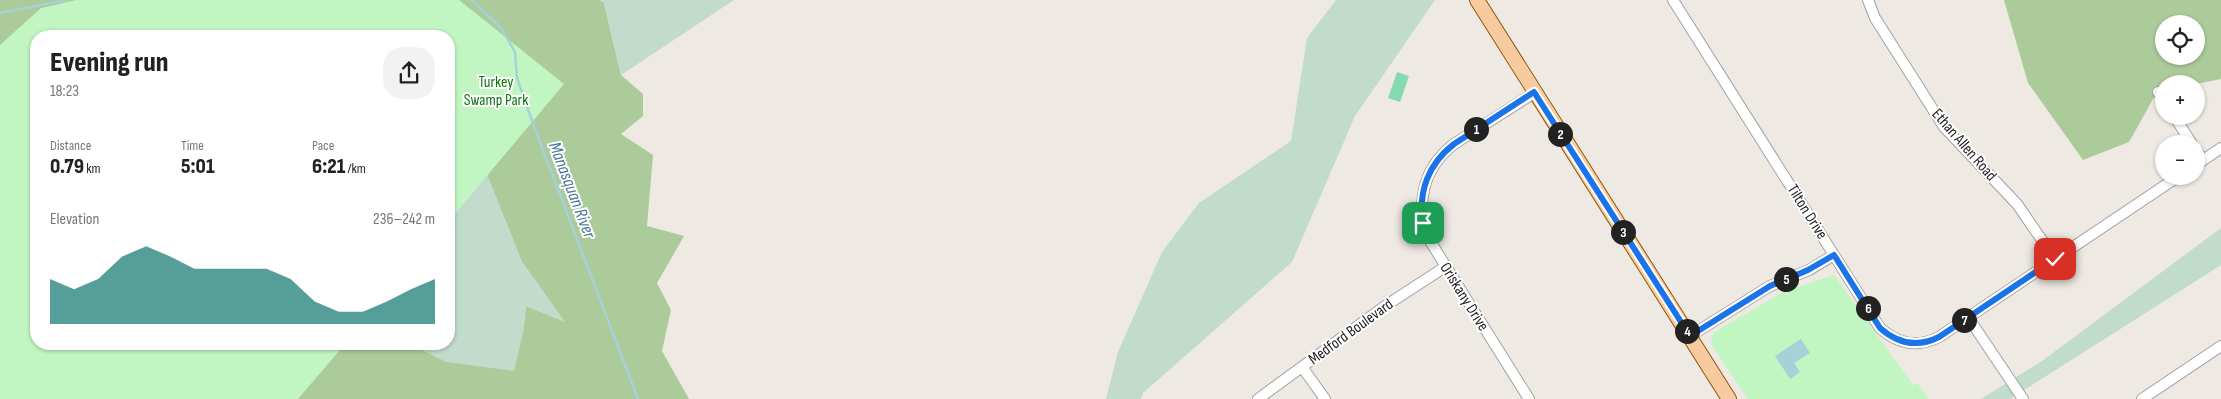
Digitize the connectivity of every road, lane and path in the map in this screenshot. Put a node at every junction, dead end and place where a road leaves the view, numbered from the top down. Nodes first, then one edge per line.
1 (1673, 0) edge
2 (1868, 0) edge
3 (1479, 1) edge
4 (1534, 92) junction
5 (2221, 148) edge
6 (2205, 159) edge
7 (2166, 185) edge
8 (1834, 255) junction
9 (2055, 259) junction
10 (1445, 267) junction
11 (1968, 317) junction
12 (1690, 336) junction
13 (2221, 346) edge
14 (1302, 367) junction
15 (1258, 399) edge
16 (1325, 399) edge
17 (1529, 399) edge
18 (1729, 399) edge
19 (2023, 399) edge
20 (2142, 399) edge

1 - 8 street, Tilton Drive
2 - 9 street, Ethan Allen Road
3 - 4 main road
4 - 10 street, Oriskany Drive
4 - 12 main road
5 - 6 street
7 - 9 street, Tilton Drive
8 - 11 street, Tilton Drive
8 - 12 street
9 - 11 street, Tilton Drive
10 - 14 street, Medford Boulevard
10 - 17 street, Oriskany Drive
11 - 19 street
12 - 18 main road
13 - 20 street
14 - 15 street, Medford Boulevard
14 - 16 street

